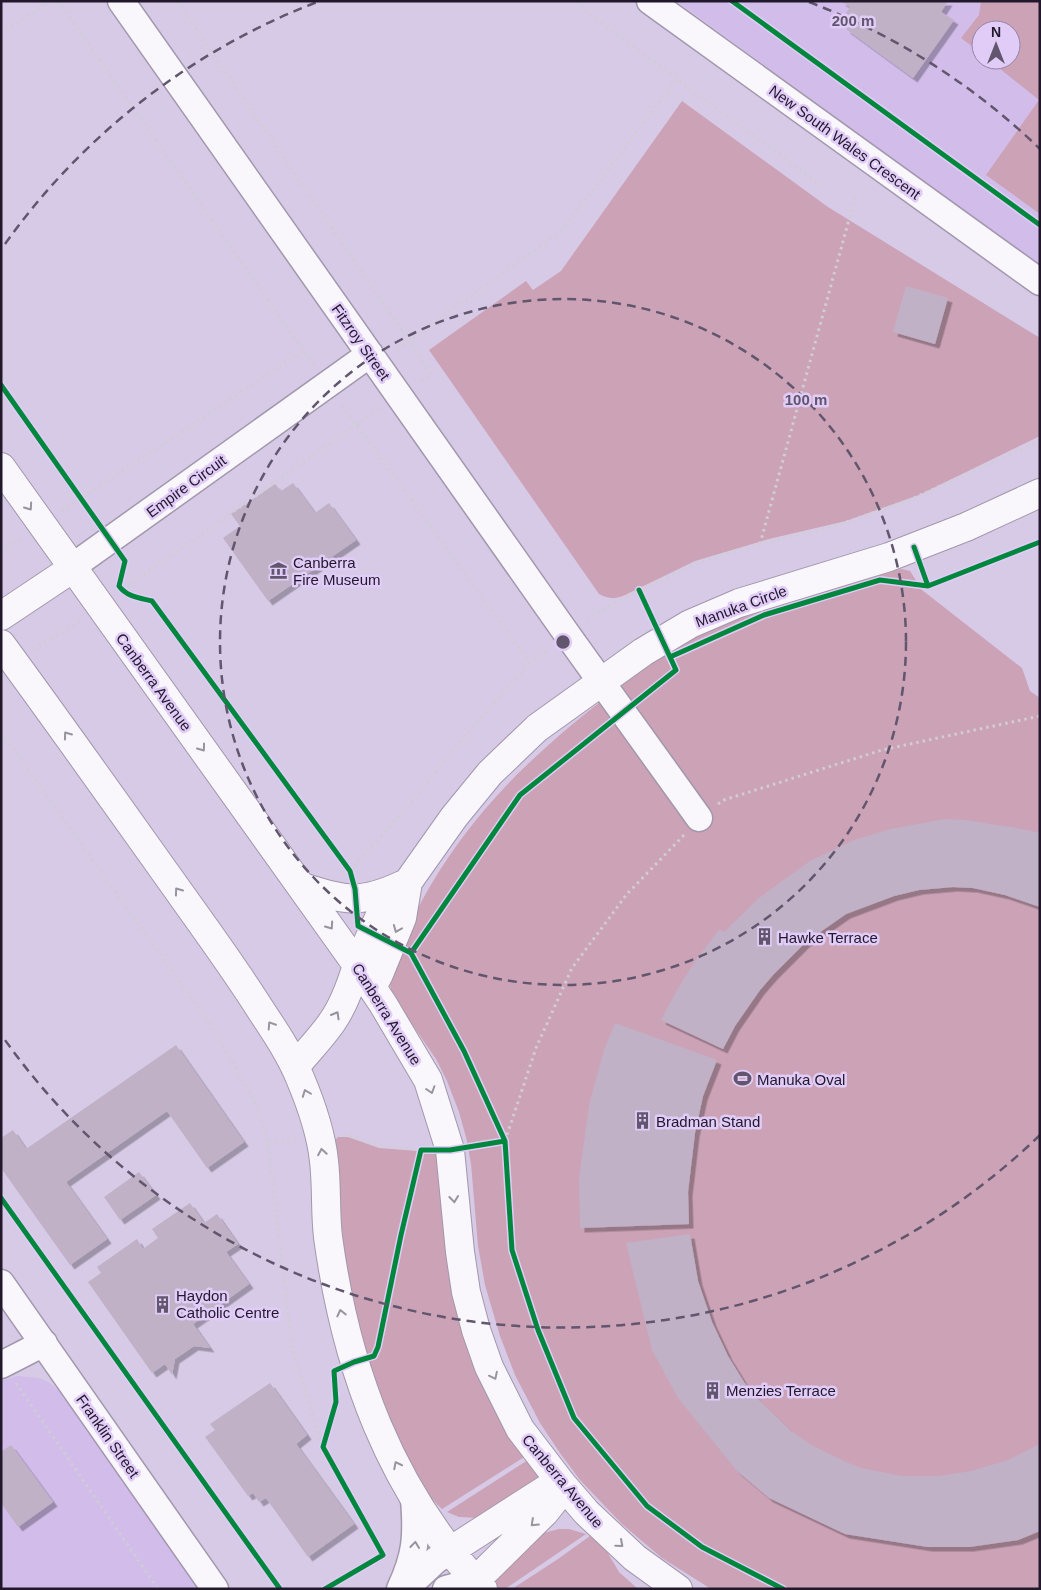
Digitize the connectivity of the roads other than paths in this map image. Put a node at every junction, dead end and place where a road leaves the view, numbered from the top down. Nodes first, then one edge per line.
1 (121, 1) edge
2 (650, 1) edge
3 (1040, 282) edge
4 (373, 359) junction
5 (1, 467) edge
6 (1040, 493) edge
7 (72, 567) junction
8 (1, 616) edge
9 (1, 644) edge
10 (601, 682) junction
11 (699, 818) road end
12 (408, 882) junction
13 (302, 887) junction
14 (365, 976) junction
15 (295, 1067) junction
16 (1, 1283) edge
17 (44, 1343) junction
18 (2, 1365) edge
19 (561, 1483) junction
20 (414, 1499) junction
21 (450, 1551) junction
22 (479, 1585) edge
23 (215, 1589) edge
24 (400, 1589) edge
25 (405, 1589) edge
26 (446, 1589) edge
27 (678, 1589) edge

1 - 4 street, Fitzroy Street
2 - 3 street, New South Wales Crescent
4 - 7 street, Empire Circuit
4 - 10 street, Fitzroy Street
5 -> 7 main road, Canberra Avenue
6 - 10 main road, Manuka Circle
7 - 8 main road, Empire Circuit
7 -> 13 main road, Canberra Avenue
15 -> 9 main road
10 - 11 street, Fitzroy Street
10 - 12 main road, Manuka Circle
12 - 13 main road
12 - 14 main road, Manuka Circle
13 -> 14 main road, Canberra Avenue
14 - 15 main road, Manuka Circle
14 -> 19 main road, Canberra Avenue
20 -> 15 main road
16 - 17 street, Franklin Street
17 - 18 street
17 - 23 street, Franklin Street
19 - 21 main road
19 -> 22 main road
19 -> 27 main road, Canberra Avenue
20 - 21 main road
24 -> 20 street
21 - 22 main road
21 - 25 street
22 - 26 street

